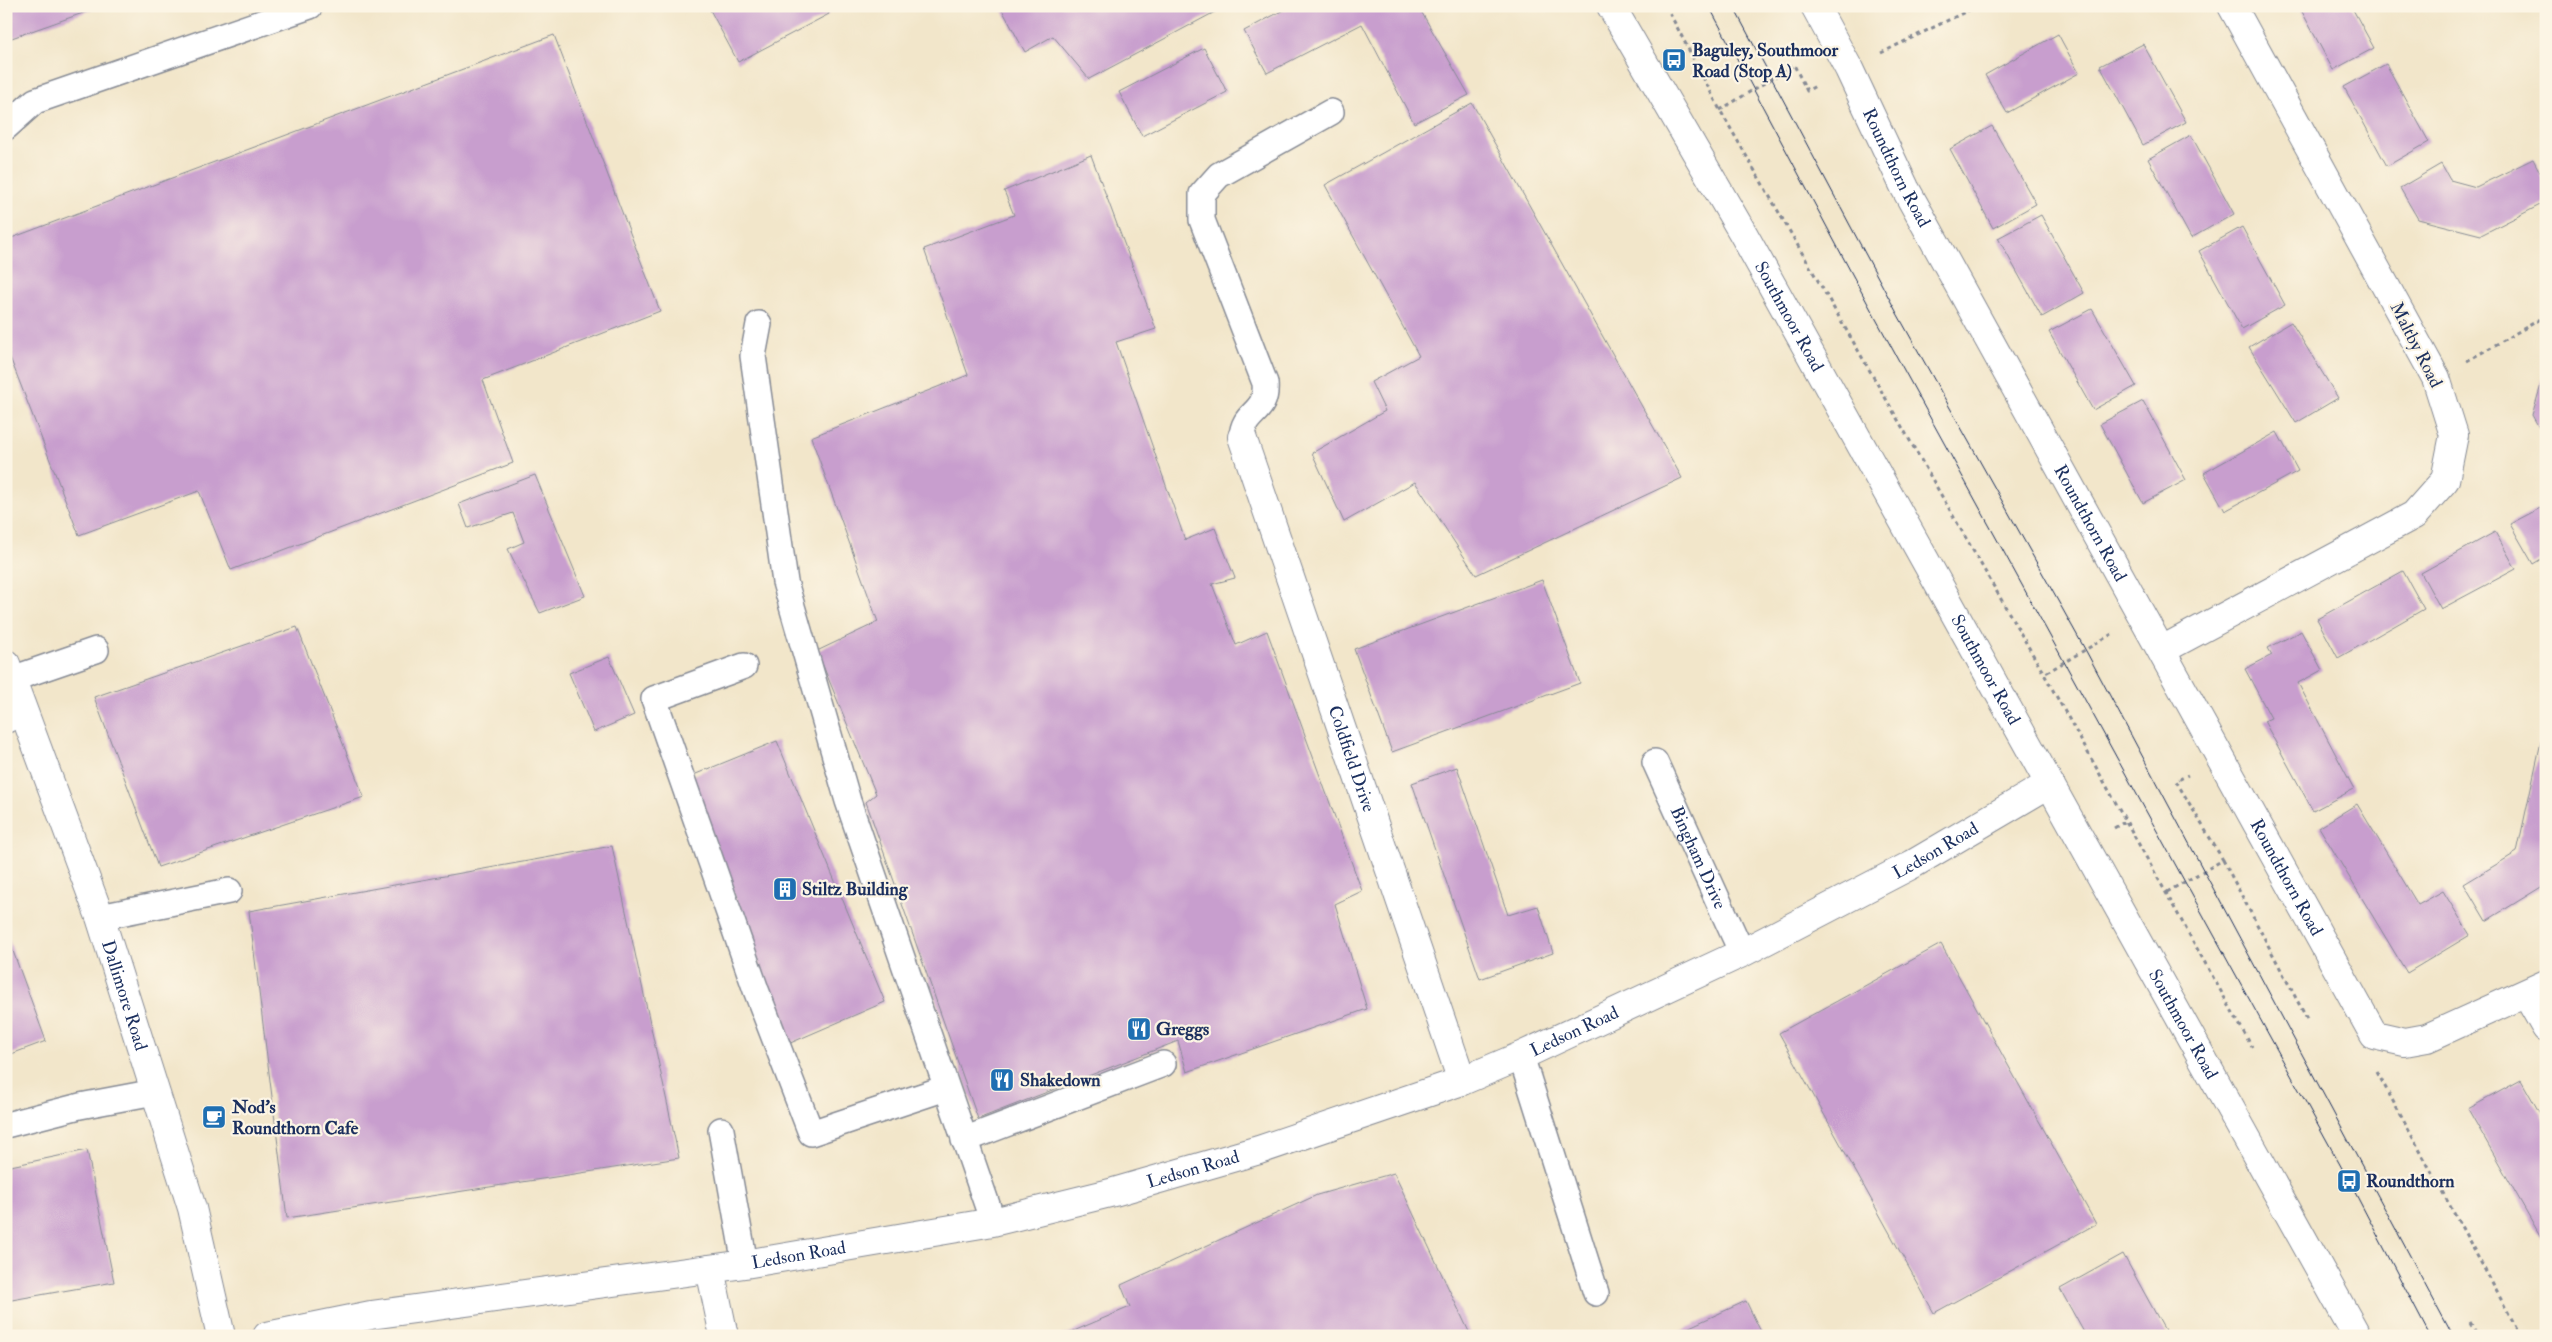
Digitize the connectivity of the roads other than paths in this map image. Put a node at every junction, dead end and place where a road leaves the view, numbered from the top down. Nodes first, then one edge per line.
1 (310, 6) edge
2 (1611, 6) edge
3 (1815, 6) edge
4 (2232, 6) edge
5 (1331, 112) dead end
6 (6, 127) edge
7 (759, 324) dead end
8 (1242, 437) joint
9 (96, 650) dead end
10 (2162, 650) junction
11 (744, 666) dead end
12 (9, 671) edge
13 (15, 717) edge
14 (1655, 762) dead end
15 (2049, 784) junction
16 (228, 891) dead end
17 (100, 917) junction
18 (1742, 953) junction
19 (2536, 990) edge
20 (2546, 1028) edge
21 (1521, 1056) junction
22 (1164, 1064) dead end
23 (1462, 1081) junction
24 (946, 1088) junction
25 (155, 1092) junction
26 (6, 1125) edge
27 (721, 1130) dead end
28 (964, 1140) junction
29 (993, 1222) junction
30 (746, 1264) junction
31 (710, 1268) junction
32 (1596, 1293) dead end
33 (221, 1336) edge
34 (267, 1336) edge
35 (724, 1336) edge
36 (2357, 1336) edge

1 - 6 lane
2 - 15 street, Southmoor Road
3 - 10 street, Roundthorn Road
4 - 10 street, Maltby Road
5 - 8 lane
7 - 24 lane
8 - 23 street, Coldfield Drive
9 - 12 lane
10 - 19 street, Roundthorn Road
11 - 24 lane
12 - 13 street, Dallimore Road
13 - 17 street, Dallimore Road
14 - 18 lane, Bingham Drive
15 - 18 street, Ledson Road
15 - 36 street, Southmoor Road
16 - 17 lane
17 - 25 street, Dallimore Road
18 - 21 street, Ledson Road
19 - 20 street
21 - 23 street, Ledson Road
21 - 32 lane
22 - 28 lane
23 - 29 street, Ledson Road
24 - 28 lane
25 - 26 lane
25 - 33 street, Dallimore Road
27 - 30 lane
28 - 29 lane
29 - 30 street, Ledson Road
30 - 31 street, Ledson Road
31 - 34 street, Ledson Road
31 - 35 street

